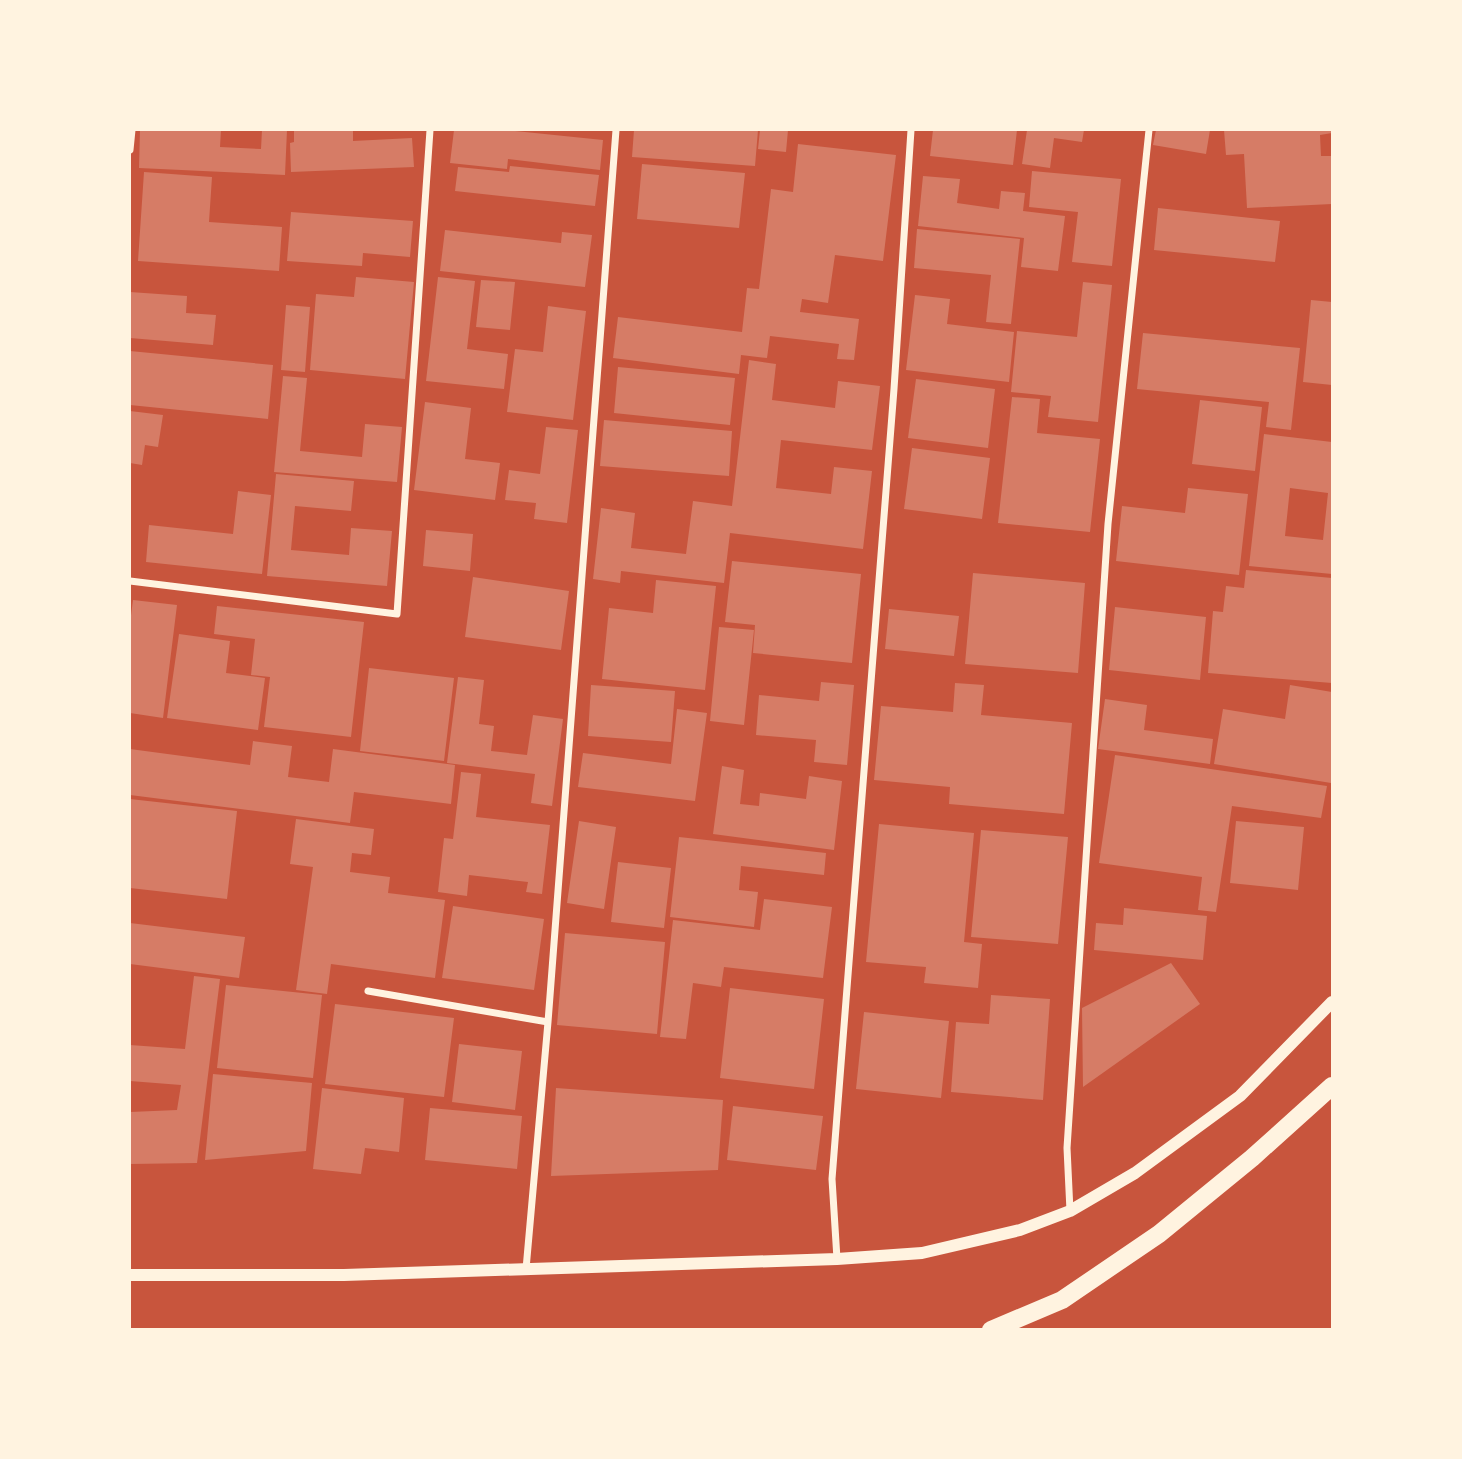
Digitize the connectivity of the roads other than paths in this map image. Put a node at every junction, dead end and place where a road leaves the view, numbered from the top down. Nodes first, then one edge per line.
1 (132, 130) edge
2 (430, 130) edge
3 (616, 130) edge
4 (911, 130) edge
5 (1149, 130) edge
6 (130, 150) edge
7 (130, 581) edge
8 (368, 991) dead end
9 (1332, 1002) edge
10 (548, 1023) junction
11 (1332, 1086) edge
12 (1070, 1211) junction
13 (837, 1259) junction
14 (526, 1269) junction
15 (130, 1275) edge
16 (991, 1329) edge

1 - 6 street
2 - 7 street
3 - 10 street
4 - 13 street
5 - 12 street
8 - 10 street
9 - 12 street
10 - 14 street
11 - 16 main road
12 - 13 street
13 - 14 street
14 - 15 street

